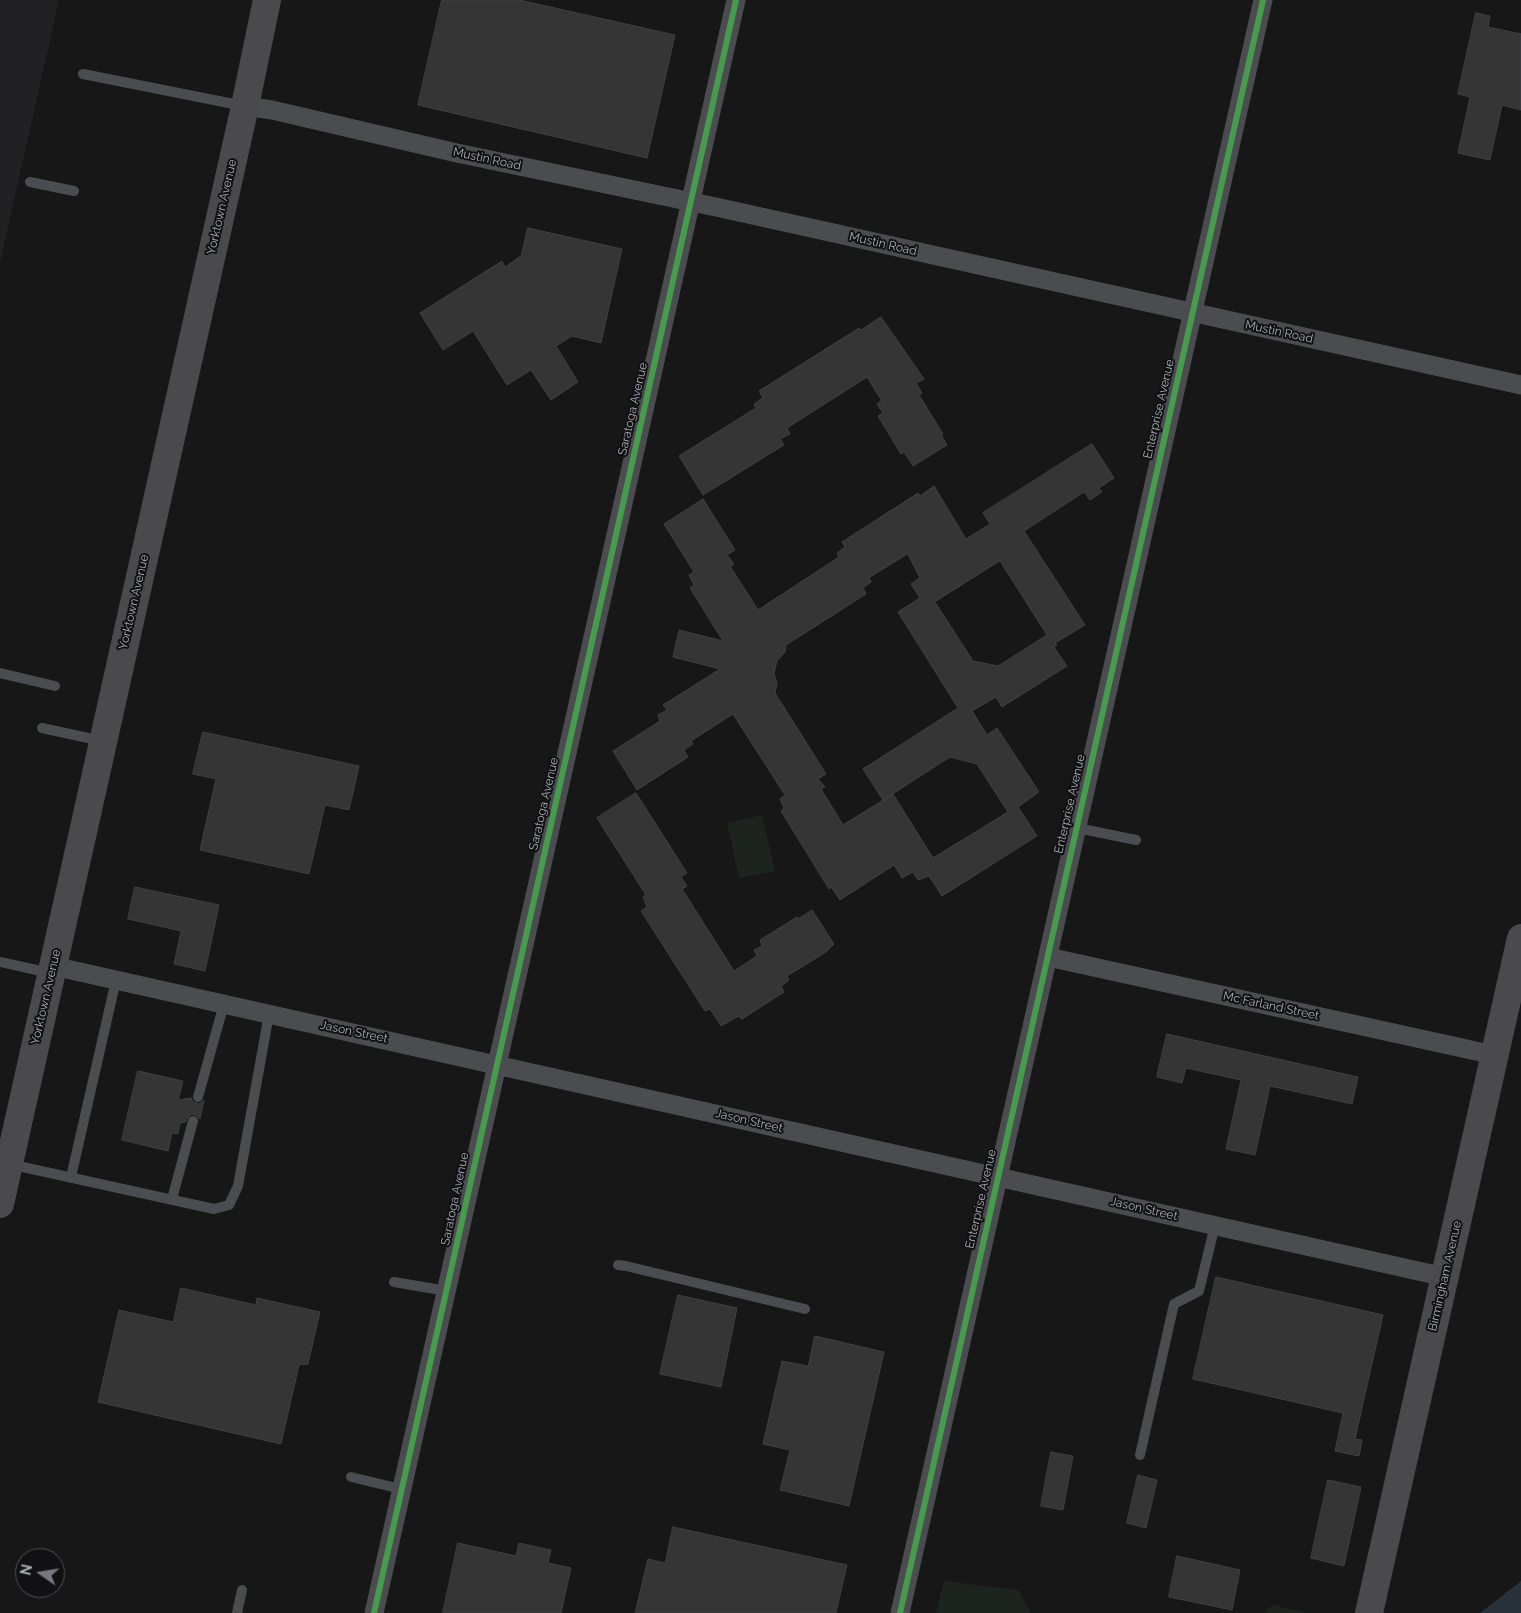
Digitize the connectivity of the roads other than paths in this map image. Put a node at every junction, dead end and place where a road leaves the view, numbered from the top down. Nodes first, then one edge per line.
1 (267, 0) edge
2 (736, 0) edge
3 (1263, 0) edge
4 (83, 74) dead end
5 (245, 106) junction
6 (30, 182) dead end
7 (74, 191) dead end
8 (691, 201) junction
9 (1192, 312) junction
10 (1521, 385) edge
11 (0, 673) edge
12 (55, 686) dead end
13 (42, 728) dead end
14 (103, 742) junction
15 (1076, 828) junction
16 (1136, 840) dead end
17 (1521, 938) edge
18 (1048, 957) junction
19 (0, 962) edge
20 (52, 970) junction
21 (116, 980) junction
22 (224, 1004) junction
23 (269, 1014) junction
24 (1494, 1055) junction
25 (497, 1065) junction
26 (198, 1097) dead end
27 (194, 1121) dead end
28 (9, 1164) junction
29 (71, 1177) junction
30 (998, 1177) junction
31 (172, 1200) junction
32 (0, 1204) edge
33 (1215, 1225) junction
34 (618, 1266) dead end
35 (1445, 1277) junction
36 (394, 1282) dead end
37 (447, 1291) junction
38 (805, 1309) dead end
39 (1140, 1455) dead end
40 (351, 1477) dead end
41 (401, 1489) junction
42 (242, 1590) dead end
43 (237, 1613) edge
44 (374, 1613) edge
45 (900, 1613) edge
46 (1369, 1613) edge

1 - 5 main road, Yorktown Avenue
2 - 8 street, Saratoga Avenue
3 - 9 street, Enterprise Avenue
4 - 5 lane
5 - 8 street, Mustin Road
5 - 14 main road, Yorktown Avenue
6 - 7 lane
8 - 9 street, Mustin Road
8 - 25 street, Saratoga Avenue
9 - 10 street, Mustin Road
9 - 15 street, Enterprise Avenue
11 - 12 lane
13 - 14 lane
14 - 20 main road, Yorktown Avenue
15 - 16 lane
15 - 18 street, Enterprise Avenue
17 - 24 main road, Birmingham Avenue
18 - 24 street, Mc Farland Street
18 - 30 street, Enterprise Avenue
19 - 20 lane
20 - 21 street, Jason Street
20 - 28 main road, Yorktown Avenue
21 - 22 street, Jason Street
21 - 29 lane
22 - 23 street, Jason Street
22 - 26 lane
23 - 25 street, Jason Street
23 - 31 lane
24 - 35 main road, Birmingham Avenue
25 - 30 street, Jason Street
25 - 37 street, Saratoga Avenue
27 - 31 lane
28 - 29 lane
28 - 32 main road, Yorktown Avenue
29 - 31 lane
30 - 33 street, Jason Street
30 - 45 street, Enterprise Avenue
33 - 35 street, Jason Street
33 - 39 lane
34 - 38 lane
35 - 46 main road, Birmingham Avenue
36 - 37 lane
37 - 41 street, Saratoga Avenue
40 - 41 lane
41 - 44 street, Saratoga Avenue
42 - 43 lane

